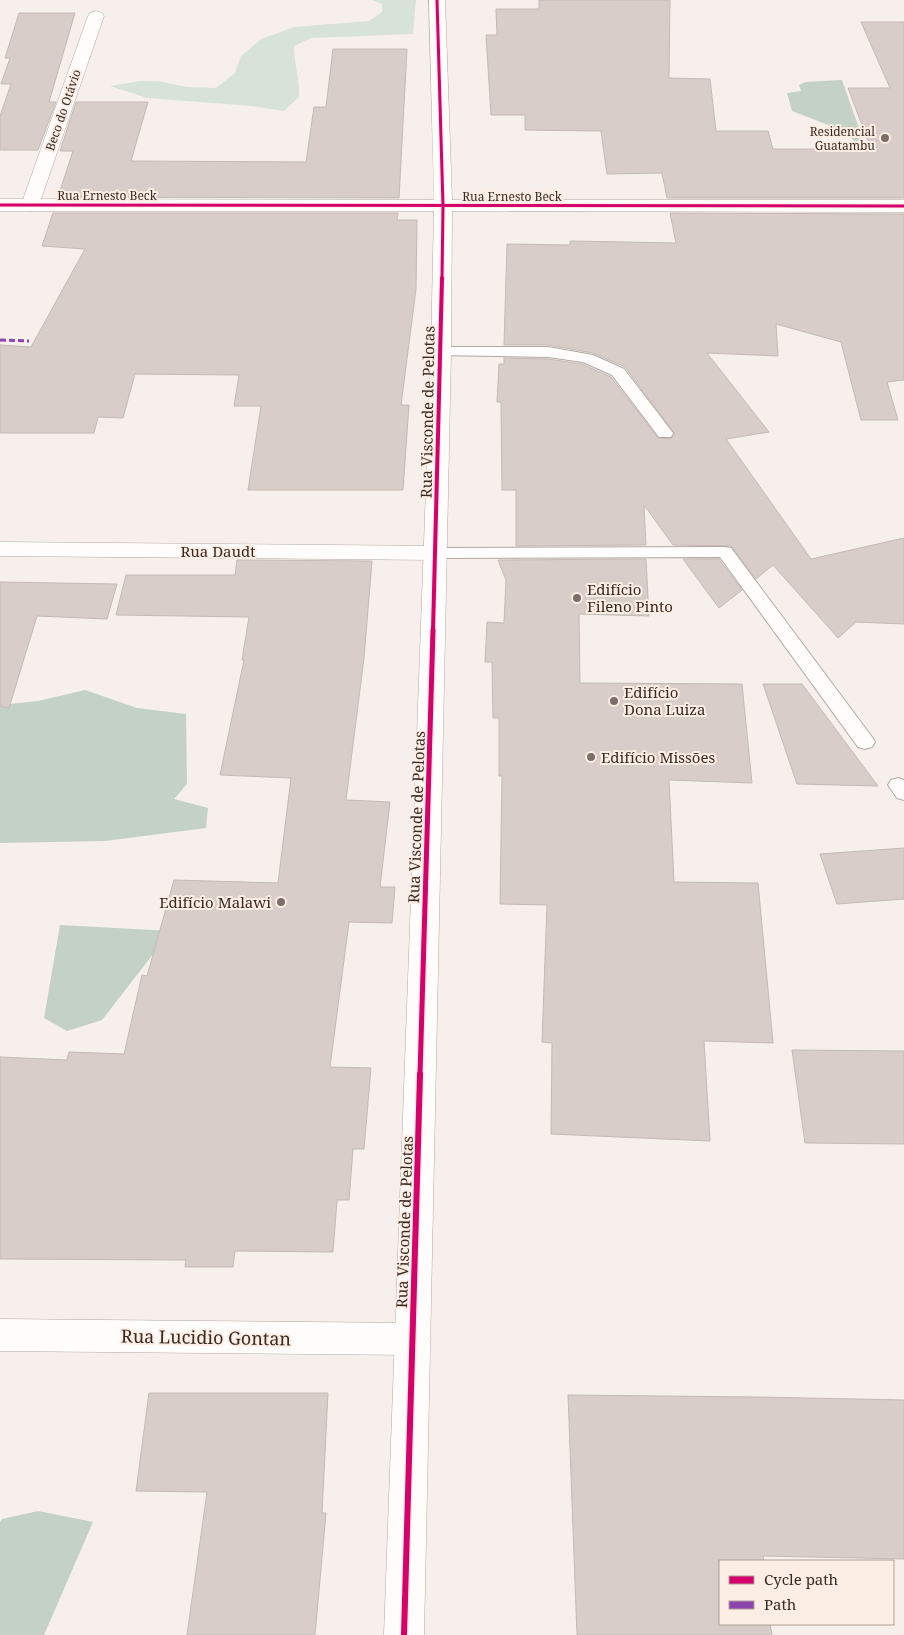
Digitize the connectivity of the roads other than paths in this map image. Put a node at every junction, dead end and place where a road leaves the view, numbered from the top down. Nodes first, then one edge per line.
1 (437, 0) edge
2 (96, 16) dead end
3 (0, 205) edge
4 (30, 205) junction
5 (443, 206) junction
6 (904, 206) edge
7 (441, 352) junction
8 (665, 433) dead end
9 (0, 549) edge
10 (437, 553) junction
11 (865, 742) dead end
12 (0, 1335) edge
13 (413, 1339) junction
14 (404, 1635) edge

1 - 5 street, Rua Visconde de Pelotas
2 - 4 street, Beco do Otávio
3 - 4 street, Rua Ernesto Beck
4 - 5 street, Rua Ernesto Beck
5 - 6 street, Rua Ernesto Beck
5 - 7 street, Rua Visconde de Pelotas
7 - 8 lane
7 - 10 street, Rua Visconde de Pelotas
9 - 10 street, Rua Daudt
10 - 11 lane
10 - 13 street, Rua Visconde de Pelotas
12 - 13 street, Rua Lucidio Gontan
13 - 14 street, Rua Visconde de Pelotas

